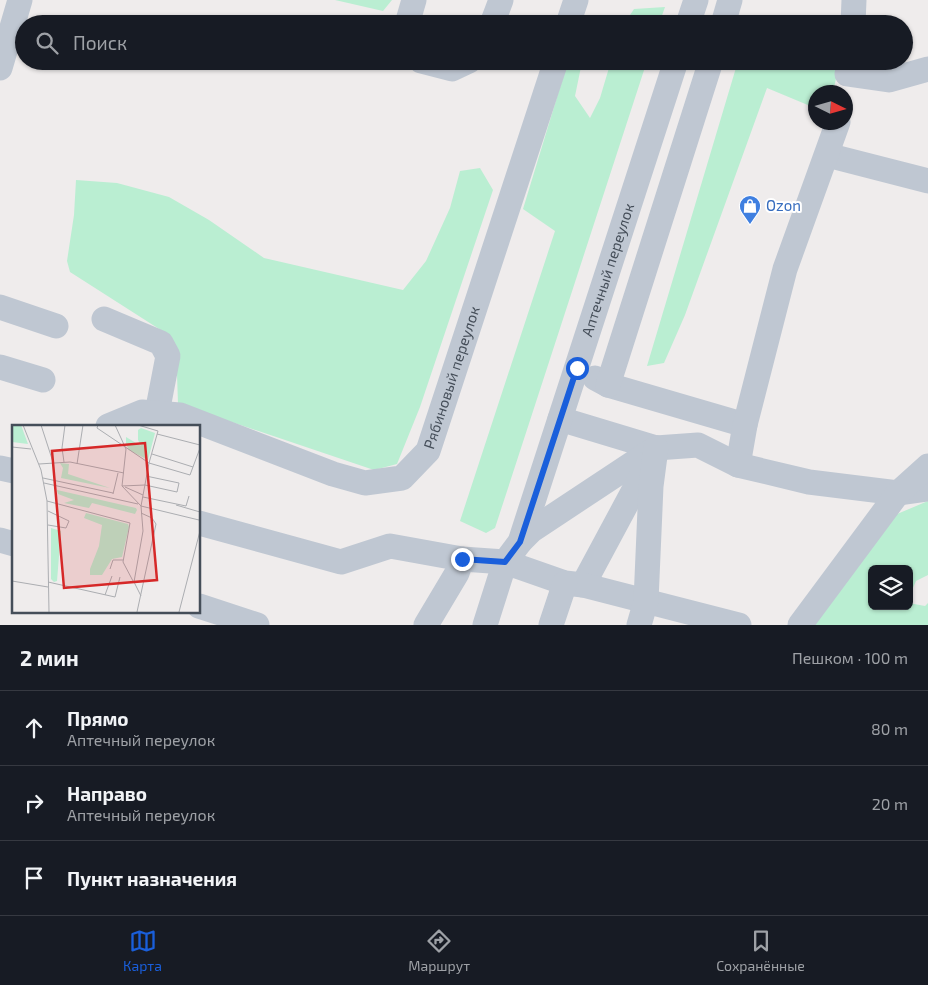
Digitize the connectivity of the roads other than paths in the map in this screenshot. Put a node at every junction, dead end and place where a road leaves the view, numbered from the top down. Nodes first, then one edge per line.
1 (20, 0) edge
2 (414, 0) edge
3 (501, 0) edge
4 (576, 0) edge
5 (696, 0) edge
6 (730, 0) edge
7 (854, 0) edge
8 (16, 15) edge
9 (410, 15) edge
10 (495, 15) edge
11 (571, 15) edge
12 (691, 15) edge
13 (725, 15) edge
14 (853, 15) edge
15 (15, 17) edge
16 (0, 68) edge
17 (928, 69) edge
18 (553, 70) edge
19 (673, 70) edge
20 (708, 70) edge
21 (847, 76) edge
22 (835, 130) edge
23 (826, 155) junction
24 (928, 182) edge
25 (0, 307) edge
26 (104, 319) dead end
27 (56, 326) dead end
28 (0, 367) edge
29 (577, 368) junction
30 (43, 380) dead end
31 (608, 384) junction
32 (157, 413) junction
33 (560, 419) junction
34 (110, 425) edge
35 (746, 425) junction
36 (656, 448) junction
37 (738, 465) junction
38 (928, 466) edge
39 (928, 489) edge
40 (898, 493) junction
41 (200, 522) edge
42 (520, 542) junction
43 (462, 559) junction
44 (505, 562) junction
45 (574, 584) junction
46 (646, 601) junction
47 (200, 606) edge
48 (707, 621) edge
49 (257, 625) edge
50 (426, 625) edge
51 (485, 625) edge
52 (552, 625) edge
53 (639, 625) edge
54 (739, 625) edge
55 (800, 625) edge

1 - 8 street
2 - 9 street
3 - 10 street
4 - 11 street
5 - 12 street
6 - 13 street
7 - 14 street
15 - 16 street
17 - 21 street
18 - 32 street, Рябиновый переулок
19 - 29 street, Аптечный переулок
20 - 31 street
22 - 23 street
23 - 24 street
23 - 35 street
25 - 27 street
26 - 32 street
28 - 30 street
29 - 31 street
29 - 33 street, Аптечный переулок
31 - 35 street
32 - 34 street, Рябиновый переулок
33 - 36 street
33 - 42 street, Аптечный переулок
35 - 37 street
36 - 37 street
36 - 42 street
36 - 45 street
36 - 46 street
37 - 40 street
38 - 40 street
39 - 40 street
40 - 55 street
41 - 43 street
42 - 44 street, Аптечный переулок
43 - 44 street
43 - 50 street
44 - 45 street
44 - 51 street, Аптечный переулок
45 - 46 street
45 - 52 street
46 - 48 street
46 - 53 street
47 - 49 street
48 - 54 street

